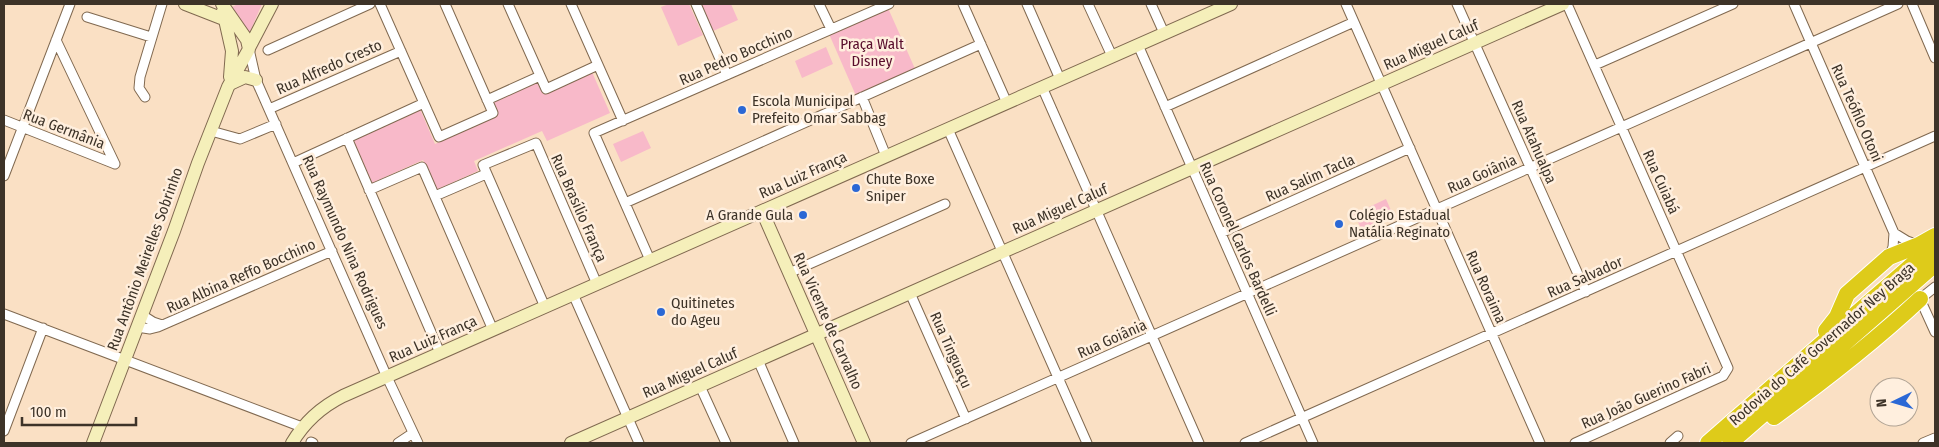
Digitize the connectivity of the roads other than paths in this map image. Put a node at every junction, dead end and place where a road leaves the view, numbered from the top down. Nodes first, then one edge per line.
1 (70, 4) edge
2 (162, 4) edge
3 (185, 4) edge
4 (222, 4) edge
5 (272, 4) edge
6 (370, 4) edge
7 (380, 4) edge
8 (445, 4) edge
9 (508, 4) edge
10 (571, 4) edge
11 (696, 4) edge
12 (819, 4) edge
13 (889, 4) edge
14 (963, 4) edge
15 (1026, 4) edge
16 (1088, 4) edge
17 (1151, 4) edge
18 (1231, 4) edge
19 (1346, 4) edge
20 (1457, 4) edge
21 (1563, 4) edge
22 (1567, 4) edge
23 (1732, 4) edge
24 (1794, 4) edge
25 (1898, 4) edge
26 (1912, 4) edge
27 (1215, 7) edge
28 (87, 17) dead end
29 (226, 20) junction
30 (1354, 22) junction
31 (831, 29) junction
32 (1164, 33) junction
33 (151, 37) junction
34 (56, 40) junction
35 (1474, 43) junction
36 (1811, 43) junction
37 (981, 44) junction
38 (1138, 45) junction
39 (241, 50) junction
40 (268, 50) dead end
41 (401, 51) junction
42 (1112, 56) junction
43 (1935, 58) edge
44 (598, 65) junction
45 (1595, 66) junction
46 (727, 75) junction
47 (540, 76) junction
48 (1060, 79) junction
49 (256, 80) junction
50 (1381, 84) junction
51 (229, 85) junction
52 (1042, 87) junction
53 (144, 97) dead end
54 (862, 97) junction
55 (487, 100) junction
56 (424, 103) junction
57 (1007, 103) junction
58 (1165, 107) junction
59 (269, 109) junction
60 (4, 120) edge
61 (623, 121) junction
62 (276, 124) junction
63 (22, 127) junction
64 (1622, 127) junction
65 (948, 129) junction
66 (211, 131) junction
67 (1935, 136) edge
68 (347, 138) junction
69 (1410, 148) junction
70 (886, 156) junction
71 (293, 163) junction
72 (1865, 167) junction
73 (1192, 168) junction
74 (1530, 168) junction
75 (485, 170) junction
76 (4, 176) edge
77 (370, 190) junction
78 (435, 196) junction
79 (625, 203) junction
80 (945, 204) dead end
81 (1437, 209) junction
82 (1096, 210) junction
83 (762, 211) junction
84 (1221, 233) junction
85 (1894, 233) junction
86 (1935, 236) edge
87 (1927, 245) edge
88 (332, 251) junction
89 (1677, 251) junction
90 (1003, 252) junction
91 (1889, 257) junction
92 (650, 260) junction
93 (1935, 264) edge
94 (789, 273) junction
95 (598, 284) junction
96 (1935, 287) edge
97 (1586, 292) junction
98 (910, 293) junction
99 (573, 294) junction
100 (1247, 294) junction
101 (1920, 299) junction
102 (545, 306) junction
103 (4, 314) edge
104 (142, 315) junction
105 (162, 325) junction
106 (137, 327) junction
107 (43, 328) junction
108 (493, 330) junction
109 (1935, 332) edge
110 (816, 334) junction
111 (1492, 334) junction
112 (1152, 336) junction
113 (440, 353) junction
114 (125, 360) junction
115 (758, 360) junction
116 (1727, 372) joint
117 (387, 377) junction
118 (1058, 378) junction
119 (1776, 384) junction
120 (700, 386) junction
121 (628, 418) junction
122 (1302, 418) junction
123 (966, 419) junction
124 (302, 427) junction
125 (4, 431) edge
126 (413, 433) junction
127 (1678, 436) dead end
128 (1935, 438) edge
129 (93, 443) edge
130 (292, 443) edge
131 (398, 443) edge
132 (418, 443) edge
133 (571, 443) edge
134 (639, 443) edge
135 (726, 443) edge
136 (794, 443) edge
137 (864, 443) edge
138 (912, 443) edge
139 (1087, 443) edge
140 (1199, 443) edge
141 (1245, 443) edge
142 (1313, 443) edge
143 (1540, 443) edge
144 (1575, 443) edge
145 (1670, 443) edge
146 (1708, 443) edge
147 (1731, 443) edge
148 (1923, 443) edge

1 - 34 street
2 - 33 street
3 - 29 street
4 - 29 street, Rua Raymundo Nina Rodrigues
4 - 39 street, Rua Raymundo Nina Rodrigues
5 - 39 street, Rua Antônio Meirelles Sobrinho
6 - 40 street
7 - 41 street
8 - 55 street
9 - 47 street
10 - 44 street
11 - 46 street
12 - 31 street
13 - 31 street, Rua Pedro Bocchino
14 - 37 street
15 - 48 street
16 - 42 street
17 - 32 street
18 - 27 street, Rua Luiz França
19 - 30 street, Rua Roraima
20 - 35 street, Rua Atahualpa
21 - 35 street, Rua Miguel Caluf
22 - 45 street, Rua Cuiabá
23 - 45 street
24 - 36 street, Rua Teófilo Otoni
25 - 36 street, Rua Goiânia
26 - 43 street
27 - 32 street, Rua Luiz França
28 - 33 street
29 - 39 street, Rua Raymundo Nina Rodrigues
30 - 50 street, Rua Roraima
30 - 58 street
31 - 46 street, Rua Pedro Bocchino
32 - 38 street, Rua Luiz França
33 - 53 street
34 - 63 street
34 - 63 street, Rua Germânia
35 - 50 street, Rua Miguel Caluf
35 - 74 street, Rua Atahualpa
36 - 64 street, Rua Goiânia
36 - 72 street, Rua Teófilo Otoni
37 - 54 street
37 - 57 street
38 - 42 street, Rua Luiz França
38 - 58 street, Rua Coronel Carlos Bardelli
39 - 49 street, Rua Raymundo Nina Rodrigues
39 - 49 street, Rua Raymundo Nina Rodrigues
39 - 51 street, Rua Antônio Meirelles Sobrinho
41 - 56 street
41 - 59 street, Rua Alfredo Cresto
42 - 48 street, Rua Luiz França
44 - 47 street
44 - 61 street
45 - 64 street, Rua Cuiabá
46 - 61 street, Rua Pedro Bocchino
47 - 55 street
48 - 52 street, Rua Luiz França
49 - 51 street
49 - 59 street, Rua Raymundo Nina Rodrigues
50 - 69 street, Rua Roraima
50 - 73 street, Rua Miguel Caluf
51 - 66 street, Rua Antônio Meirelles Sobrinho
52 - 57 street, Rua Luiz França
52 - 82 street
54 - 70 street
54 - 79 street
55 - 56 street
56 - 68 street
57 - 65 street, Rua Luiz França
58 - 73 street, Rua Coronel Carlos Bardelli
59 - 62 street, Rua Raymundo Nina Rodrigues
60 - 63 street, Rua Germânia
61 - 79 street, Rua Pedro Bocchino
62 - 66 street
62 - 71 street, Rua Raymundo Nina Rodrigues
63 - 76 street
64 - 74 street, Rua Goiânia
64 - 89 street, Rua Cuiabá
65 - 70 street, Rua Luiz França
65 - 90 street
66 - 104 street, Rua Antônio Meirelles Sobrinho
67 - 72 street, Rua Salvador
68 - 71 street
68 - 77 street
69 - 81 street, Rua Roraima
69 - 84 street, Rua Salim Tacla
70 - 83 street, Rua Luiz França
71 - 88 street, Rua Raymundo Nina Rodrigues
72 - 85 street, Rua Teófilo Otoni
72 - 89 street, Rua Salvador
73 - 82 street, Rua Miguel Caluf
73 - 84 street, Rua Coronel Carlos Bardelli
74 - 81 street, Rua Goiânia
74 - 97 street, Rua Atahualpa
75 - 78 street
75 - 95 street, Rua Brasílio França
75 - 102 street
77 - 78 street
77 - 113 street
78 - 108 street
79 - 92 street
80 - 94 street
81 - 100 street, Rua Goiânia
81 - 111 street, Rua Roraima
82 - 90 street, Rua Miguel Caluf
82 - 112 street
83 - 92 street, Rua Luiz França
83 - 94 street, Rua Vicente de Carvalho
84 - 100 street, Rua Coronel Carlos Bardelli
85 - 87 street
85 - 91 street
86 - 87 highway
87 - 91 highway
87 - 119 highway, Rodovia do Café Governador Ney Braga
88 - 105 street, Rua Albina Reffo Bocchino
88 - 117 street, Rua Raymundo Nina Rodrigues
89 - 97 street, Rua Salvador
89 - 116 street, Rua Cuiabá
90 - 98 street, Rua Miguel Caluf
90 - 118 street
91 - 119 highway
92 - 95 street, Rua Luiz França
93 - 147 highway, Rodovia do Café Governador Ney Braga
94 - 110 street, Rua Vicente de Carvalho
95 - 99 street, Rua Luiz França
96 - 101 street
97 - 111 street, Rua Salvador
98 - 110 street, Rua Miguel Caluf
98 - 123 street, Rua Tinguaçu
99 - 102 street, Rua Luiz França
99 - 121 street
100 - 112 street, Rua Goiânia
100 - 122 street, Rua Coronel Carlos Bardelli
101 - 109 street
101 - 147 highway
102 - 108 street, Rua Luiz França
103 - 107 street
104 - 105 street, Rua Albina Reffo Bocchino
104 - 106 street, Rua Antônio Meirelles Sobrinho
105 - 106 street, Rua Albina Reffo Bocchino
106 - 114 street, Rua Antônio Meirelles Sobrinho
107 - 114 street
107 - 125 street
108 - 113 street, Rua Luiz França
110 - 115 street, Rua Miguel Caluf
110 - 137 street, Rua Vicente de Carvalho
111 - 122 street, Rua Salvador
111 - 143 street, Rua Roraima
112 - 118 street, Rua Goiânia
112 - 140 street
113 - 117 street, Rua Luiz França
114 - 124 street
114 - 129 street, Rua Antônio Meirelles Sobrinho
115 - 120 street, Rua Miguel Caluf
115 - 136 street
116 - 144 street, Rua João Guerino Fabri
117 - 124 street, Rua Luiz França
117 - 126 street, Rua Raymundo Nina Rodrigues
118 - 123 street, Rua Goiânia
118 - 139 street
119 - 146 highway, Rodovia do Café Governador Ney Braga
120 - 121 street, Rua Miguel Caluf
120 - 135 street
121 - 133 street, Rua Miguel Caluf
121 - 134 street
122 - 141 street, Rua Salvador
122 - 142 street, Rua Coronel Carlos Bardelli
123 - 138 street, Rua Goiânia
124 - 130 street, Rua Luiz França
126 - 131 street
126 - 132 street, Rua Raymundo Nina Rodrigues
127 - 145 street
128 - 148 street

